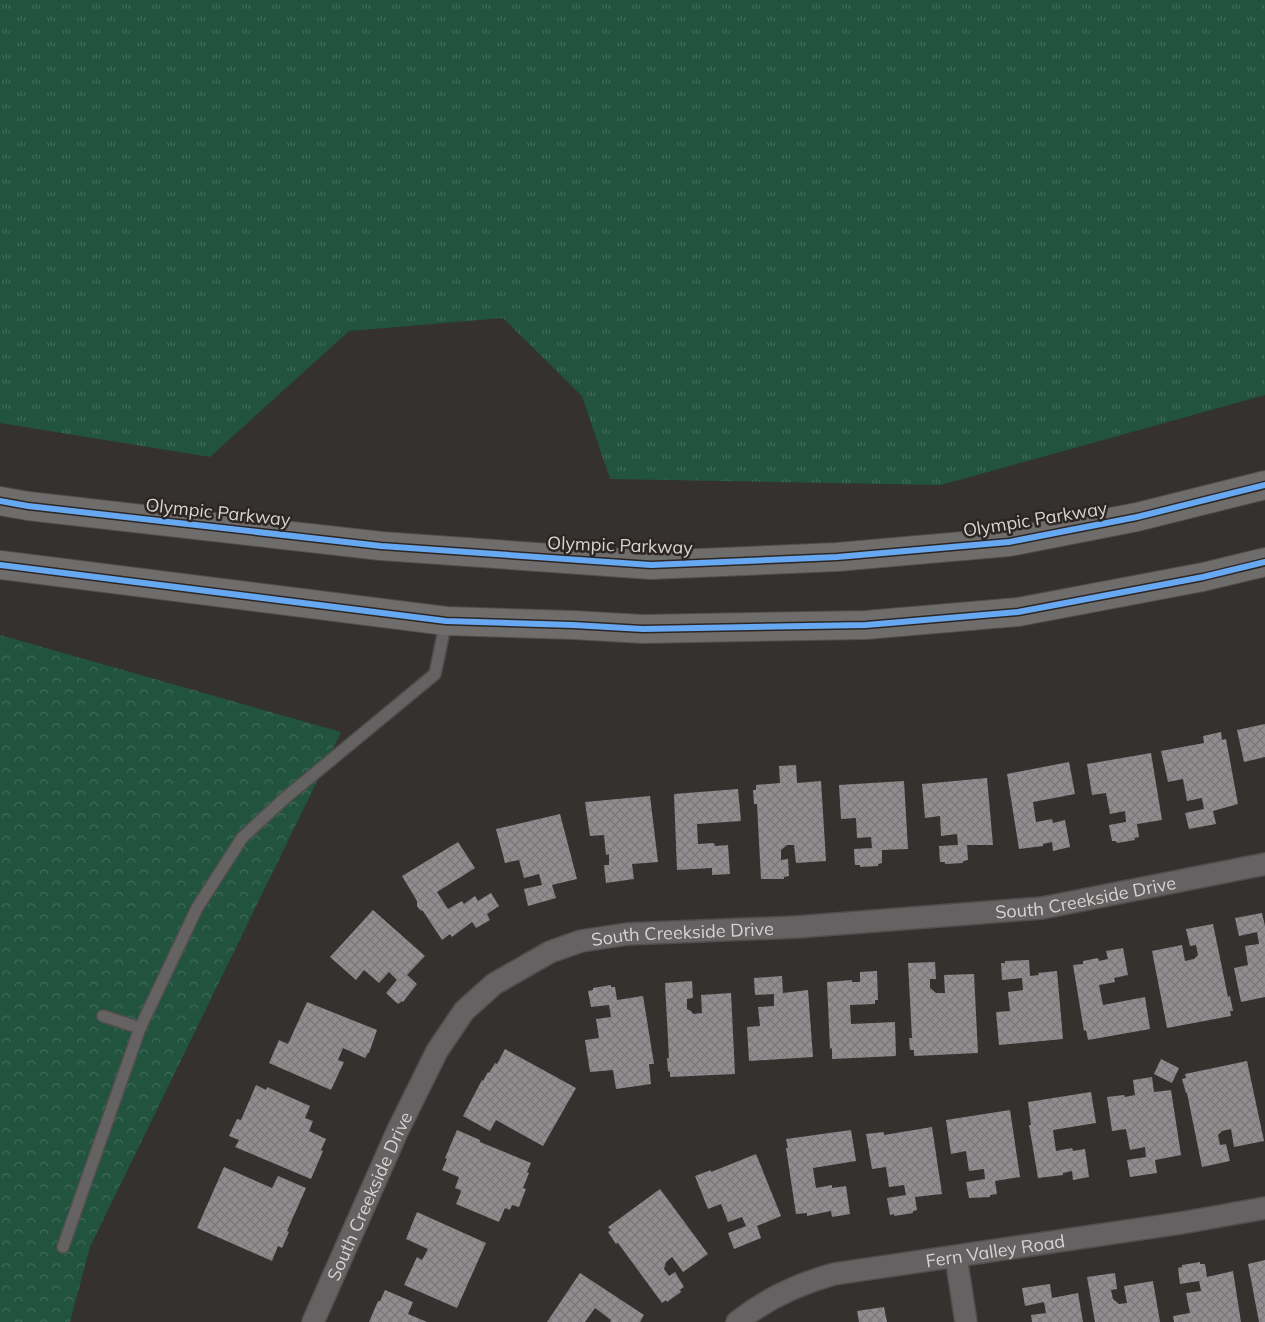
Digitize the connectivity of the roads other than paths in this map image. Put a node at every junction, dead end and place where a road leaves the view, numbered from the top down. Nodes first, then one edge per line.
1 (1265, 486) edge
2 (0, 501) edge
3 (1265, 562) edge
4 (0, 565) edge
5 (446, 621) junction
6 (1265, 864) edge
7 (103, 1016) dead end
8 (140, 1028) junction
9 (1265, 1208) edge
10 (63, 1247) dead end
11 (956, 1257) junction
12 (313, 1322) edge
13 (737, 1322) edge
14 (966, 1322) edge

1 - 2 main road, Olympic Parkway
3 - 5 main road
4 - 5 main road
5 - 8 lane
6 - 12 street, South Creekside Drive
7 - 8 lane
8 - 10 lane
9 - 11 street, Fern Valley Road
11 - 13 street, Fern Valley Road
11 - 14 street

